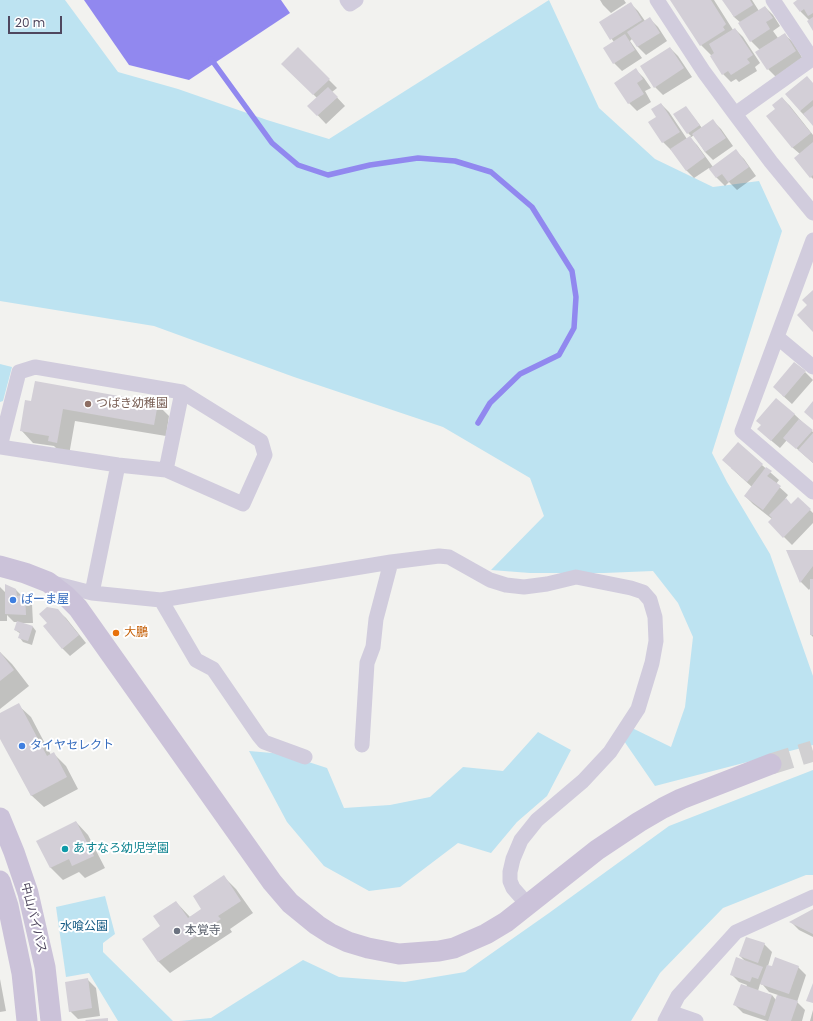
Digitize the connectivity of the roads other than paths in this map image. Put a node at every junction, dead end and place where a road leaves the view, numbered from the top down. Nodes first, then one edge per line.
1 (347, 0) edge
2 (356, 0) edge
3 (657, 0) edge
4 (773, 0) edge
5 (813, 59) edge
6 (735, 114) junction
7 (813, 213) edge
8 (813, 240) edge
9 (777, 337) junction
10 (813, 367) edge
11 (182, 392) junction
12 (4, 419) edge
13 (0, 447) edge
14 (118, 465) junction
15 (166, 470) junction
16 (813, 492) edge
17 (391, 562) junction
18 (0, 566) edge
19 (48, 582) junction
20 (92, 593) junction
21 (161, 600) junction
22 (362, 745) dead end
23 (305, 757) dead end
24 (771, 764) tunnel mouth
25 (0, 818) edge
26 (0, 881) edge
27 (813, 897) edge
28 (527, 904) junction
29 (667, 1016) edge
30 (27, 1021) edge
31 (51, 1021) edge
32 (696, 1021) edge

1 - 2 street
3 - 6 street
4 - 5 street
5 - 6 street
6 - 7 street
8 - 9 street
9 - 10 street
9 - 16 street
11 - 12 street
11 - 15 street
11 - 15 street
12 - 13 street
13 - 14 street
14 - 15 street
14 - 20 street
17 - 21 street
17 - 22 street
17 - 28 street
18 - 19 street
19 - 20 street
19 - 28 street
20 - 21 street
21 - 23 street
24 - 28 street
25 - 31 street, 中山バイパス
26 - 30 street, 中山バイパス
27 - 29 street
29 - 32 street

